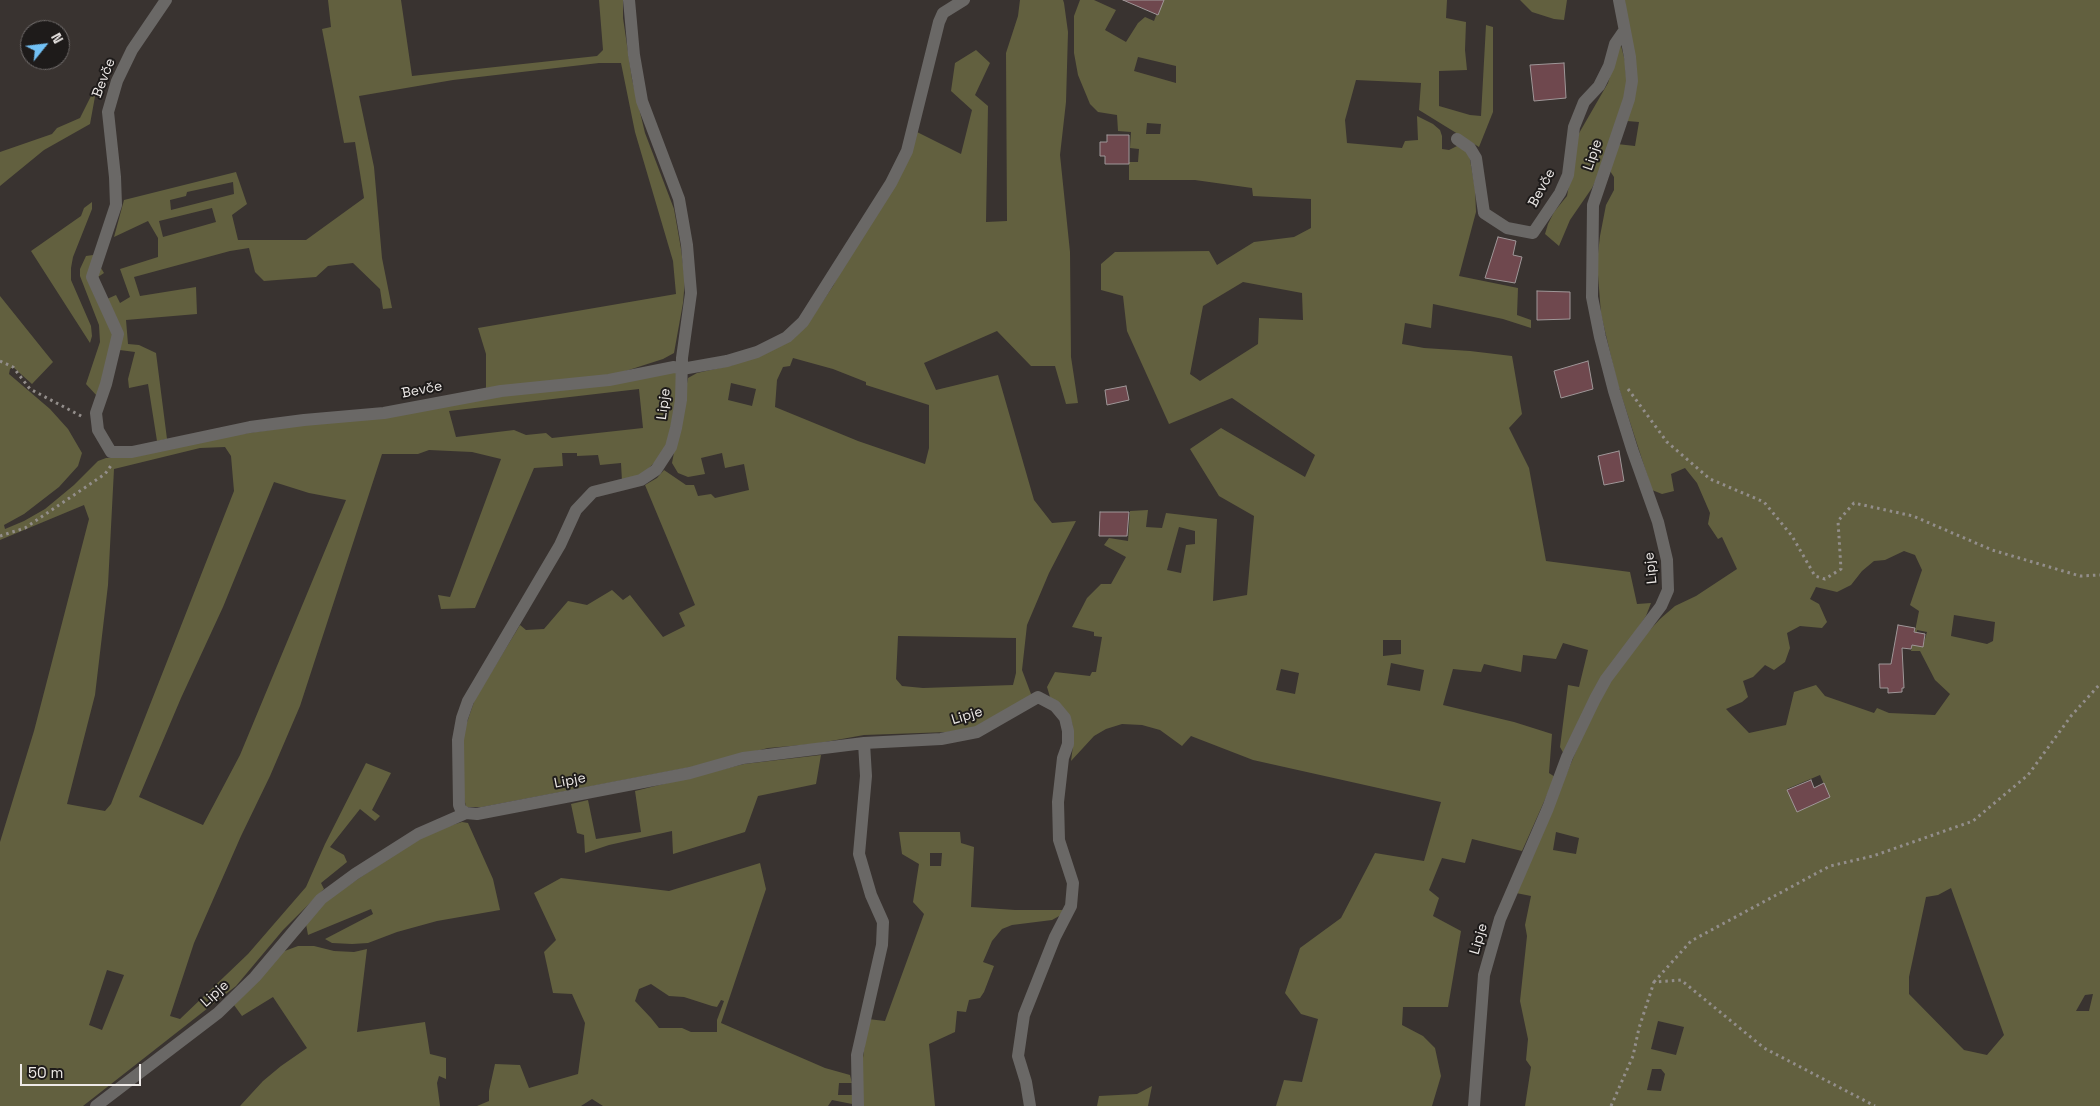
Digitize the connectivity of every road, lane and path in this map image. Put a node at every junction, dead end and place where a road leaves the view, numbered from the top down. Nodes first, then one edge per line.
1 (166, 0) edge
2 (629, 0) edge
3 (964, 0) edge
4 (1619, 0) edge
5 (1624, 31) junction
6 (1457, 140) dead end
7 (0, 361) edge
8 (682, 364) junction
9 (1627, 388) dead end
10 (97, 425) junction
11 (120, 452) junction
12 (0, 536) edge
13 (2100, 576) edge
14 (2100, 684) edge
15 (864, 743) junction
16 (466, 813) junction
17 (1654, 982) junction
18 (96, 1106) edge
19 (858, 1106) edge
20 (1030, 1106) edge
21 (1474, 1106) edge
22 (1611, 1106) edge
23 (1875, 1106) edge

1 - 10 street, Bevče
2 - 8 street, Lipje
3 - 8 street, Bevče
4 - 5 street, Lipje
5 - 6 street, Bevče
5 - 21 street, Lipje
7 - 10 path
8 - 11 street, Bevče
8 - 16 street, Lipje
9 - 13 path
10 - 11 street
11 - 12 path
14 - 17 path
15 - 16 street, Lipje
15 - 19 street
15 - 20 street, Lipje
16 - 18 street, Lipje
17 - 22 path
17 - 23 path

